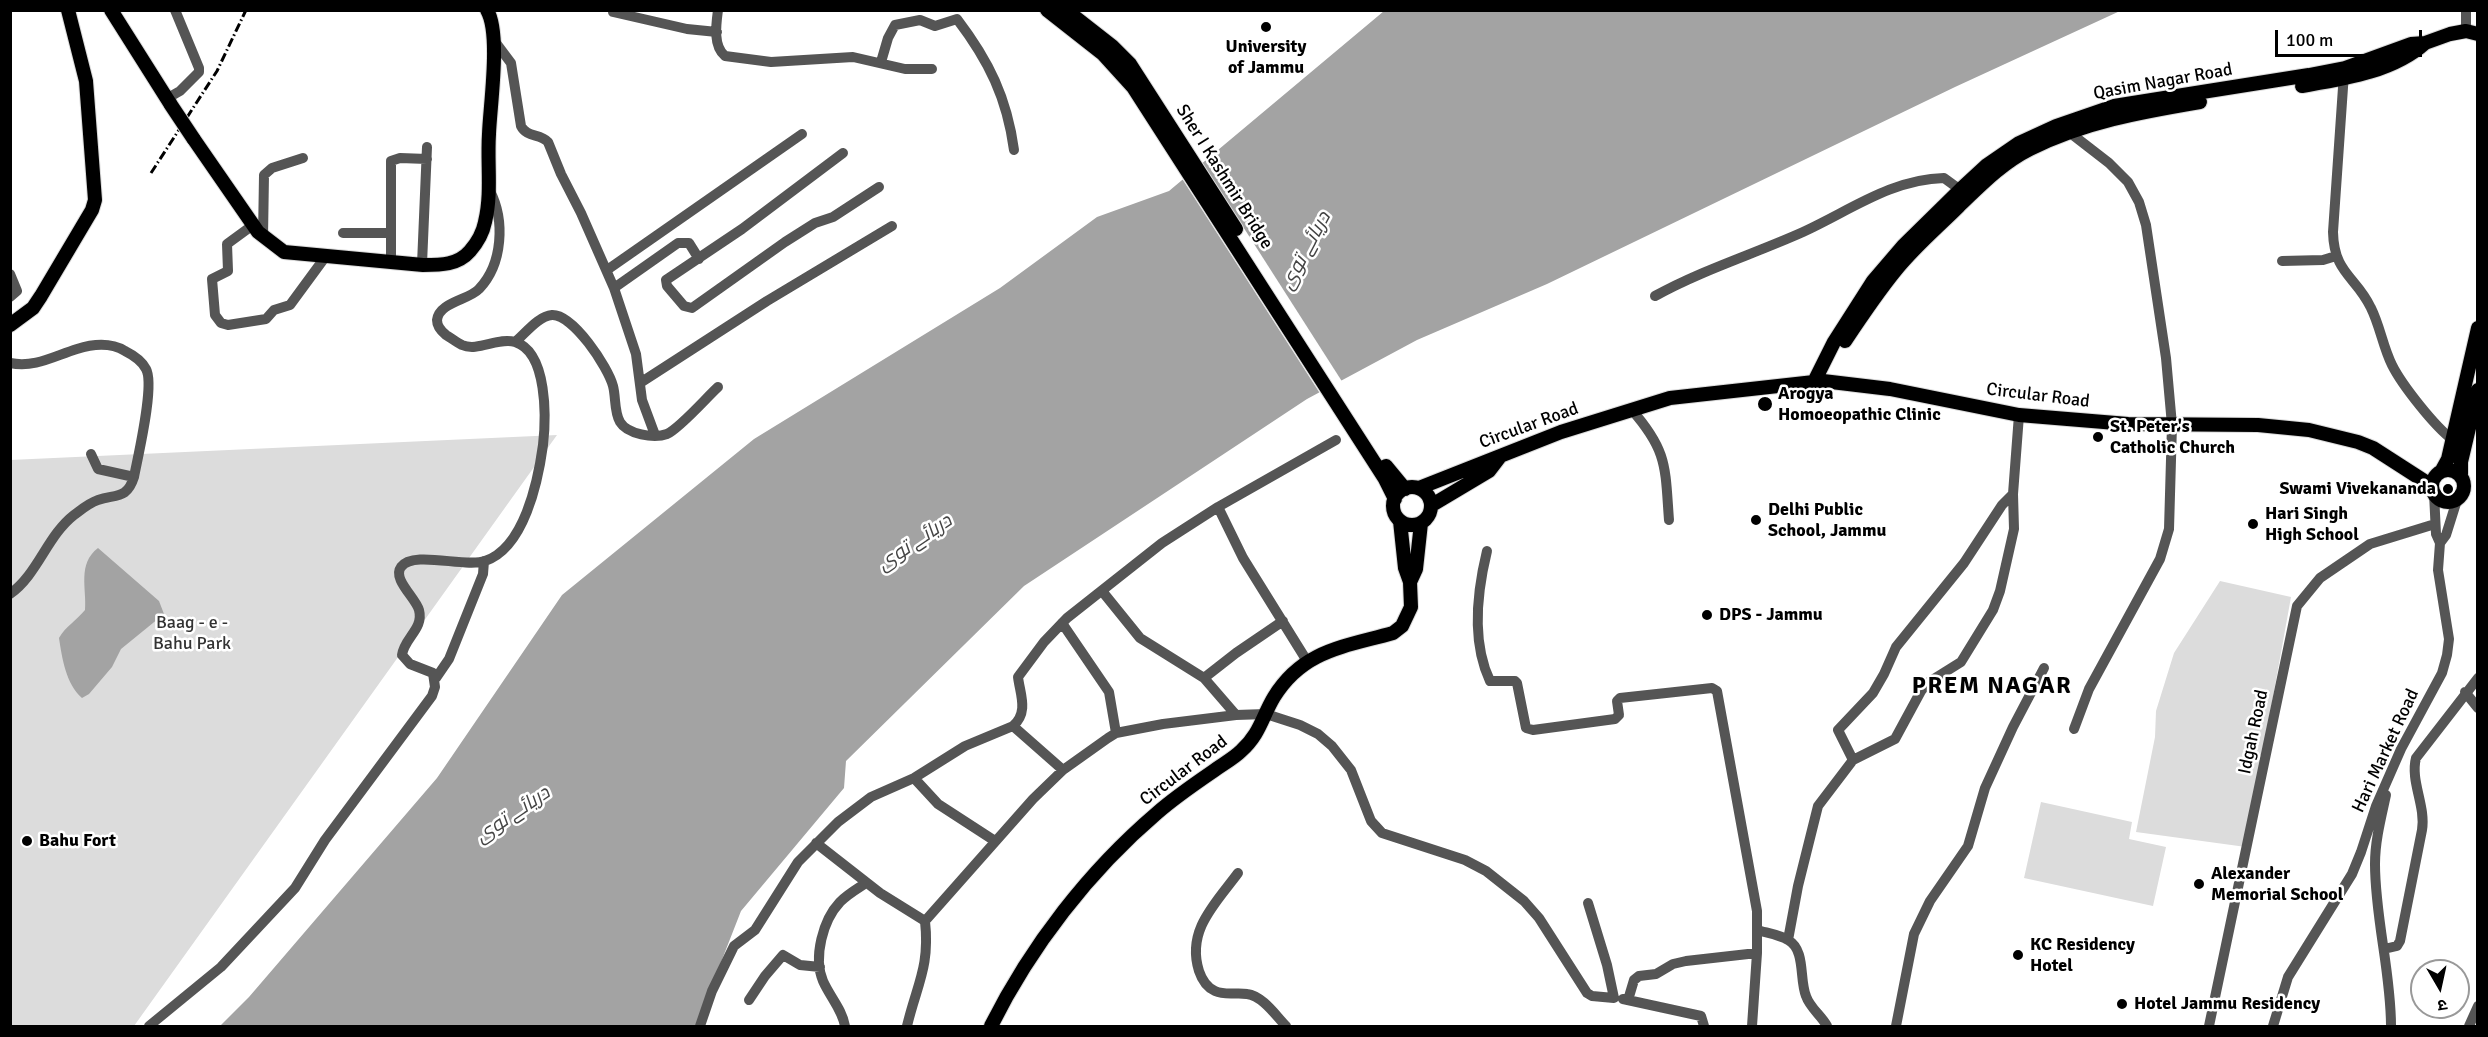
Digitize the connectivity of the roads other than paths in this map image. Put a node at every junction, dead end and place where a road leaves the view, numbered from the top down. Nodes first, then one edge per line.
1 (68, 10) edge
2 (111, 10) edge
3 (175, 10) edge
4 (487, 10) edge
5 (718, 10) edge
6 (920, 10) edge
7 (1047, 10) edge
8 (1066, 10) edge
9 (2466, 10) edge
10 (613, 12) edge
11 (952, 19) edge
12 (927, 21) junction
13 (717, 32) junction
14 (2472, 32) edge
15 (493, 39) junction
16 (881, 62) junction
17 (932, 69) dead end
18 (2344, 73) junction
19 (1138, 84) junction
20 (168, 102) junction
21 (2069, 132) junction
22 (802, 134) dead end
23 (427, 147) dead end
24 (1014, 150) dead end
25 (843, 153) dead end
26 (303, 158) dead end
27 (427, 159) junction
28 (879, 187) dead end
29 (490, 191) junction
30 (1965, 193) junction
31 (252, 225) junction
32 (892, 226) dead end
33 (343, 233) dead end
34 (391, 234) junction
35 (263, 237) junction
36 (326, 256) junction
37 (2336, 256) junction
38 (699, 259) junction
39 (2282, 261) dead end
40 (391, 262) junction
41 (422, 264) junction
42 (607, 270) junction
43 (10, 274) edge
44 (614, 288) junction
45 (1655, 296) dead end
46 (10, 297) edge
47 (10, 325) edge
48 (2478, 328) edge
49 (515, 342) junction
50 (10, 363) edge
51 (640, 383) junction
52 (1817, 385) junction
53 (718, 387) dead end
54 (2478, 390) edge
55 (1631, 409) junction
56 (2019, 415) junction
57 (2172, 425) junction
58 (656, 435) junction
59 (1336, 440) dead end
60 (2453, 440) junction
61 (91, 454) dead end
62 (1499, 458) junction
63 (2442, 470) junction
64 (134, 477) junction
65 (2468, 480) edge
66 (2433, 490) junction
67 (1406, 492) junction
68 (2013, 494) junction
69 (2457, 500) junction
70 (1431, 505) junction
71 (1218, 507) junction
72 (1669, 520) dead end
73 (1400, 521) junction
74 (1421, 523) junction
75 (2435, 524) junction
76 (2440, 543) junction
77 (1487, 550) dead end
78 (484, 561) junction
79 (1410, 582) junction
80 (1102, 591) junction
81 (10, 594) edge
82 (1283, 621) junction
83 (1062, 623) junction
84 (1307, 661) junction
85 (2044, 668) dead end
86 (436, 678) junction
87 (1204, 678) junction
88 (2478, 678) edge
89 (2465, 692) junction
90 (2478, 708) edge
91 (1266, 714) junction
92 (1236, 715) junction
93 (1013, 726) junction
94 (2074, 729) dead end
95 (1116, 734) junction
96 (1853, 760) junction
97 (1063, 771) junction
98 (914, 778) junction
99 (2388, 780) junction
100 (995, 841) junction
101 (816, 843) junction
102 (1238, 873) dead end
103 (866, 883) junction
104 (1588, 903) dead end
105 (925, 921) junction
106 (1757, 930) junction
107 (1788, 940) junction
108 (2385, 949) junction
109 (1757, 953) junction
110 (820, 967) junction
111 (1614, 998) junction
112 (749, 1000) dead end
113 (1628, 1000) junction
114 (2476, 1011) edge
115 (149, 1026) edge
116 (700, 1026) edge
117 (845, 1026) edge
118 (906, 1026) edge
119 (991, 1026) edge
120 (1286, 1026) edge
121 (1704, 1026) edge
122 (1752, 1026) edge
123 (1827, 1026) edge
124 (1896, 1026) edge
125 (2209, 1026) edge
126 (2273, 1026) edge
127 (2391, 1026) edge
128 (2469, 1026) edge

1 - 47 main road
2 - 20 main road
3 - 20 street
4 - 15 main road
5 - 13 street
6 - 12 street
7 - 19 main road
8 - 19 main road
9 - 14 street
10 - 13 street
11 - 12 street
11 - 24 street
12 - 16 street
13 - 16 street
14 - 18 main road, Qasim Nagar Road
15 - 29 main road
15 - 42 street
16 - 17 street
18 - 21 main road, Qasim Nagar Road
18 - 30 main road, Qasim Nagar Road
18 - 37 street
19 - 67 main road, Sher I Kashmir Bridge
20 - 31 main road, bridge
21 - 30 main road, Qasim Nagar Road
21 - 57 street
22 - 42 street
23 - 27 street
25 - 38 street
26 - 35 street
27 - 34 street
27 - 41 street
28 - 38 street
29 - 41 main road
29 - 49 street
30 - 45 street
30 - 52 main road, Qasim Nagar Road
31 - 35 main road
31 - 36 street
32 - 51 street
33 - 34 street
34 - 40 street
35 - 36 main road
36 - 40 main road
37 - 39 street
37 - 60 street
38 - 44 street
40 - 41 main road
42 - 44 street
43 - 46 street
44 - 51 street
48 - 60 main road
49 - 58 street
49 - 78 street
50 - 64 street
51 - 58 street
52 - 55 main road, Circular Road
52 - 56 main road, Circular Road
53 - 58 street
54 - 65 main road
55 - 62 main road, Circular Road
55 - 72 street
56 - 57 main road, Circular Road
56 - 68 street
57 - 66 main road, Circular Road
57 - 94 street
59 - 71 street
60 - 63 main road
61 - 64 street
62 - 67 main road, Circular Road
62 - 70 main road
63 - 65 main road
63 - 66 main road
64 - 81 street
65 - 69 main road
66 - 69 main road
66 - 75 street
67 - 70 main road
67 - 73 main road
68 - 96 street
68 - 96 street
69 - 76 street
70 - 74 main road
71 - 80 street
71 - 82 street
73 - 74 main road
73 - 79 main road
74 - 79 main road
75 - 76 street
75 - 125 street, Idgah Road
76 - 99 street, Hari Market Road
77 - 106 street
78 - 86 street
78 - 86 street
79 - 84 main road, Circular Road
80 - 83 street
80 - 87 street
82 - 84 street
82 - 87 street
83 - 93 street
83 - 95 street
84 - 91 main road, Circular Road
85 - 124 street
86 - 115 street
87 - 92 street
88 - 89 street
89 - 90 street
89 - 108 street
91 - 92 street
91 - 111 street
91 - 119 main road, Circular Road
92 - 95 street
93 - 97 street
93 - 98 street
95 - 97 street
96 - 107 street
97 - 100 street
98 - 100 street
98 - 101 street
99 - 108 street
99 - 126 street, Hari Market Road
100 - 105 street
101 - 103 street
101 - 116 street
102 - 120 street
103 - 105 street
103 - 110 street
104 - 111 street
105 - 118 street
106 - 107 street
106 - 109 street
107 - 123 street
108 - 127 street
109 - 113 street
109 - 122 street
110 - 112 street
110 - 117 street
111 - 113 street
113 - 121 street
114 - 128 street

